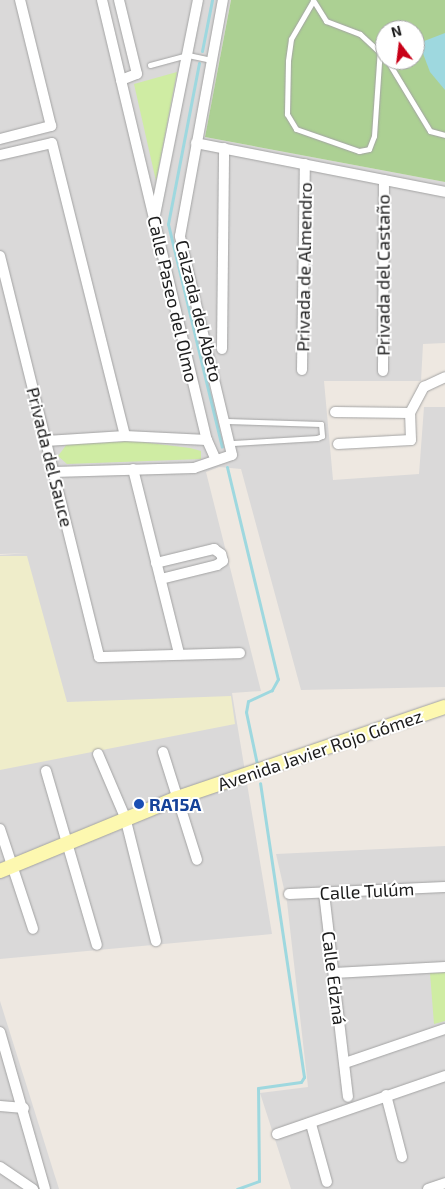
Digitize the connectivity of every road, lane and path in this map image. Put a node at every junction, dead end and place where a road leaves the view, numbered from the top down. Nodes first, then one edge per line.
1 (20, 0) edge
2 (102, 0) edge
3 (119, 0) edge
4 (198, 0) edge
5 (223, 0) edge
6 (313, 0) edge
7 (375, 45) edge
8 (188, 56) junction
9 (212, 60) junction
10 (150, 65) dead end
11 (379, 70) edge
12 (393, 70) edge
13 (122, 80) junction
14 (445, 136) edge
15 (0, 139) edge
16 (196, 143) junction
17 (224, 148) junction
18 (0, 155) edge
19 (305, 164) junction
20 (384, 180) junction
21 (445, 192) edge
22 (153, 223) junction
23 (0, 256) edge
24 (222, 349) dead end
25 (302, 370) dead end
26 (382, 371) dead end
27 (445, 377) edge
28 (335, 412) dead end
29 (410, 412) junction
30 (227, 420) junction
31 (125, 436) junction
32 (207, 440) junction
33 (46, 441) junction
34 (233, 443) junction
35 (338, 444) dead end
36 (215, 458) junction
37 (133, 469) junction
38 (53, 472) junction
39 (156, 562) junction
40 (161, 579) junction
41 (240, 653) dead end
42 (179, 654) junction
43 (445, 708) edge
44 (163, 752) dead end
45 (98, 754) dead end
46 (46, 772) dead end
47 (177, 798) junction
48 (125, 817) junction
49 (0, 830) edge
50 (67, 842) junction
51 (197, 860) dead end
52 (6, 868) edge
53 (445, 887) edge
54 (324, 893) junction
55 (289, 894) dead end
56 (33, 929) dead end
57 (156, 941) dead end
58 (98, 945) dead end
59 (445, 967) edge
60 (334, 973) junction
61 (445, 1030) edge
62 (0, 1032) edge
63 (345, 1064) junction
64 (445, 1076) edge
65 (386, 1094) junction
66 (348, 1097) dead end
67 (0, 1106) edge
68 (24, 1108) junction
69 (311, 1124) junction
70 (277, 1134) dead end
71 (402, 1157) dead end
72 (0, 1167) edge
73 (327, 1182) dead end
74 (445, 1182) edge
75 (33, 1189) edge
76 (45, 1189) edge
77 (428, 1189) edge

1 - 15 street
2 - 13 street, Calle Paseo del Olmo
3 - 13 street
4 - 8 street
5 - 9 street, Calzada del Abeto
6 - 7 lane
6 - 11 lane
8 - 9 lane
8 - 10 lane
8 - 22 street
9 - 16 street, Calzada del Abeto
12 - 14 lane
13 - 22 street, Calle Paseo del Olmo
16 - 17 street
16 - 30 street, Calzada del Abeto
17 - 19 street
17 - 24 street
18 - 31 street
19 - 20 street
19 - 25 street, Privada de Almendro
20 - 21 street
20 - 26 street, Privada del Castaño
22 - 32 street, Calle Paseo del Olmo
23 - 33 street, Privada del Sauce
27 - 29 street
28 - 29 street
29 - 35 street
30 - 34 street, Calzada del Abeto
30 - 34 lane
31 - 32 street
31 - 33 street
32 - 36 street, Calle Paseo del Olmo
33 - 38 street, Privada del Sauce
34 - 36 street
36 - 37 street
37 - 38 street
37 - 39 street
38 - 42 street, Privada del Sauce
39 - 40 street
39 - 40 street
40 - 42 street
41 - 42 street
43 - 47 street, Avenida Javier Rojo Gómez
44 - 47 street
45 - 48 street
46 - 50 street
47 - 48 street, Avenida Javier Rojo Gómez
47 - 51 street
48 - 50 street, Avenida Javier Rojo Gómez
48 - 57 street
49 - 52 street
50 - 52 street, Avenida Javier Rojo Gómez
50 - 58 street
52 - 56 street
53 - 54 street, Calle Tulúm
54 - 55 street, Calle Tulúm
54 - 60 street, Calle Edzná
59 - 60 street
60 - 63 street, Calle Edzná
61 - 63 street
62 - 68 street
63 - 66 street, Calle Edzná
64 - 65 street
65 - 69 street
65 - 71 street
67 - 68 street
68 - 76 street
69 - 70 street
69 - 73 street
72 - 75 street
74 - 77 street

